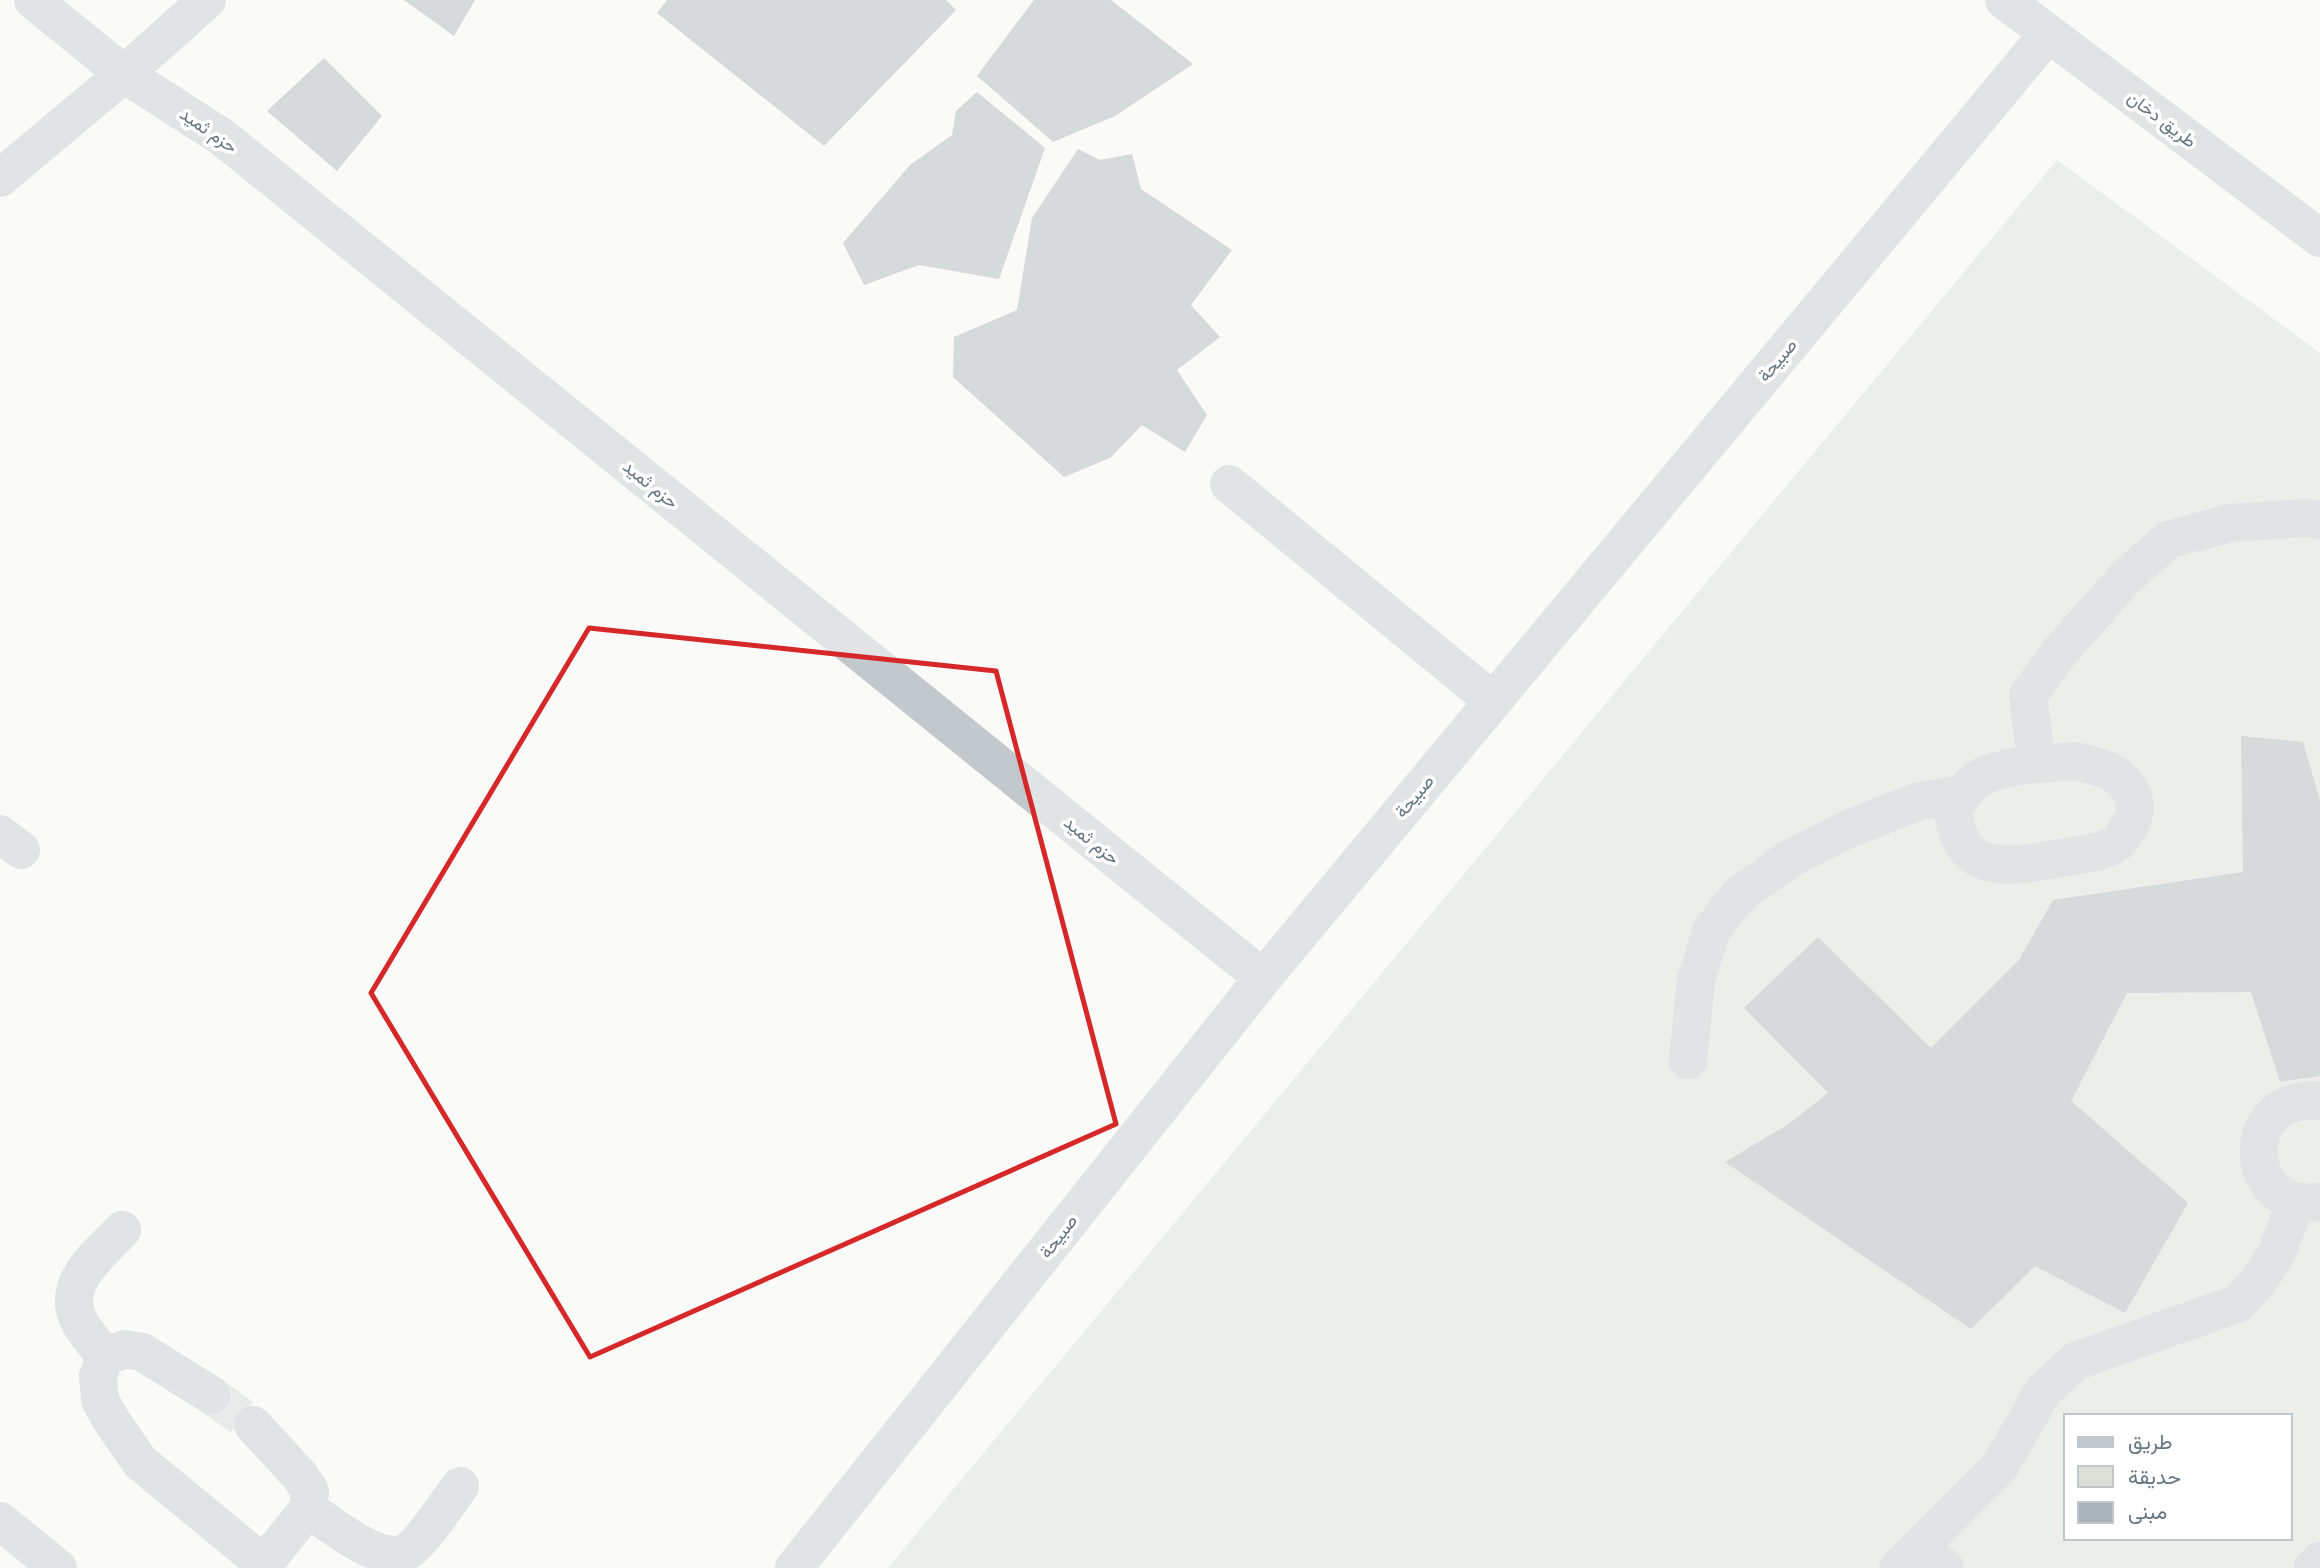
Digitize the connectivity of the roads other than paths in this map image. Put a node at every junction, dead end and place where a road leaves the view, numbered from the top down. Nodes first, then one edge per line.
1 (33, 0) edge
2 (207, 0) edge
3 (2004, 0) edge
4 (2048, 34) junction
5 (124, 75) junction
6 (0, 178) edge
7 (2320, 238) edge
8 (1230, 485) dead end
9 (2320, 520) edge
10 (1493, 701) junction
11 (2037, 764) junction
12 (1963, 794) junction
13 (1263, 978) junction
14 (1688, 1060) dead end
15 (2320, 1101) edge
16 (2308, 1201) edge
17 (122, 1230) dead end
18 (105, 1357) junction
19 (211, 1395) tunnel mouth
20 (253, 1425) tunnel mouth
21 (460, 1486) dead end
22 (308, 1508) junction
23 (0, 1521) edge
24 (1921, 1561) edge
25 (2320, 1561) edge
26 (262, 1566) edge
27 (58, 1568) edge
28 (794, 1568) edge
29 (2313, 1568) edge

1 - 5 street, حزم ثميد
2 - 5 street
3 - 4 street, طريق دخان
4 - 7 street, طريق دخان
4 - 10 street, صبيحة
5 - 6 street
5 - 13 street, حزم ثميد
8 - 10 street
9 - 11 street
10 - 13 street, صبيحة
11 - 12 street
11 - 12 street
12 - 14 street
13 - 28 street, صبيحة
15 - 16 street
16 - 24 street
17 - 18 street
18 - 19 street
18 - 26 street
20 - 22 street
21 - 22 street
22 - 26 street
23 - 27 street
25 - 29 street

